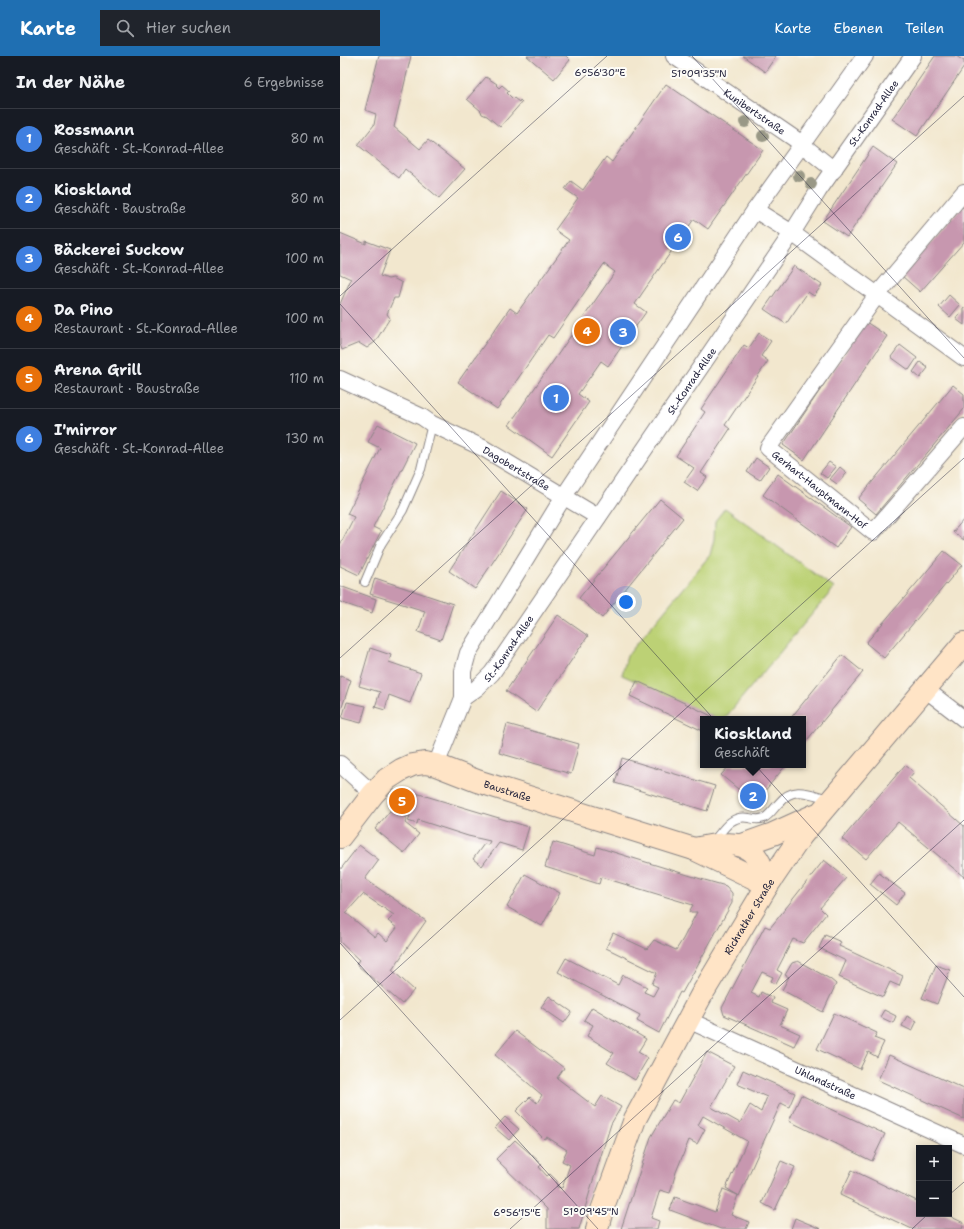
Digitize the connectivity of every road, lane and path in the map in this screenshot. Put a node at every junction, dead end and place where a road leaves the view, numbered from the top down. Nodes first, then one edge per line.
1 (674, 56) edge
2 (865, 56) edge
3 (913, 56) edge
4 (802, 144) junction
5 (834, 170) junction
6 (964, 192) edge
7 (755, 210) junction
8 (792, 233) junction
9 (878, 295) junction
10 (964, 358) edge
11 (340, 379) edge
12 (432, 424) junction
13 (964, 427) edge
14 (564, 496) junction
15 (598, 517) junction
16 (365, 582) dead end
17 (964, 643) edge
18 (925, 689) junction
19 (463, 698) junction
20 (964, 719) edge
21 (340, 764) edge
22 (436, 765) junction
23 (373, 794) junction
24 (827, 805) junction
25 (340, 837) edge
26 (742, 845) junction
27 (702, 847) junction
28 (767, 886) junction
29 (688, 1020) junction
30 (964, 1145) edge
31 (597, 1229) edge

1 - 4 street, Kunibertstraße
2 - 4 street
3 - 5 street, St.-Konrad-Allee
4 - 5 street, Kunibertstraße
4 - 7 street
5 - 8 street, St.-Konrad-Allee
6 - 9 street, Gerhart-Hauptmann-Hof
7 - 8 street
7 - 14 street
8 - 9 street
8 - 15 street, St.-Konrad-Allee
9 - 10 street
9 - 13 street, Gerhart-Hauptmann-Hof
11 - 12 street, Dagobertstraße
12 - 14 street, Dagobertstraße
12 - 16 lane
14 - 15 street, Dagobertstraße
14 - 19 street
15 - 19 street, St.-Konrad-Allee
17 - 18 main road, Richrather Straße
18 - 20 street
18 - 24 main road, Richrather Straße
19 - 22 street
21 - 23 street
22 - 23 main road, Baustraße
22 - 27 main road, Baustraße
23 - 25 main road, Baustraße
24 - 26 main road, Baustraße
24 - 27 lane
24 - 28 main road, Richrather Straße
26 - 27 main road, Baustraße
26 - 28 main road
27 - 28 main road, Baustraße
28 - 29 main road, Richrather Straße
29 - 30 street, Uhlandstraße
29 - 31 main road, Richrather Straße

